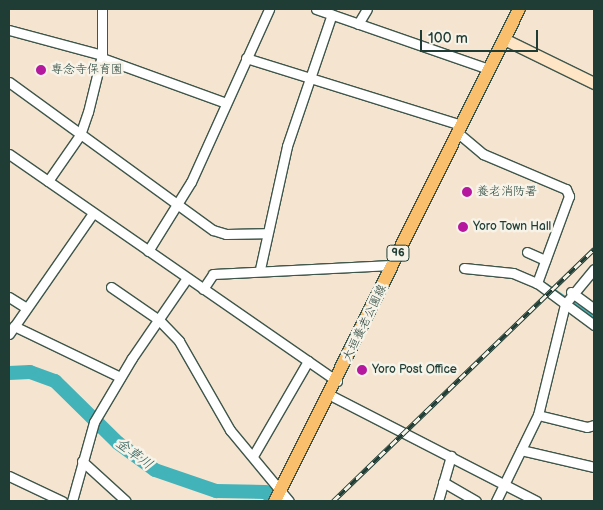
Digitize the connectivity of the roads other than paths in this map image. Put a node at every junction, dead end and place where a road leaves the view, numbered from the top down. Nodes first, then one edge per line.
1 (102, 9) edge
2 (269, 9) edge
3 (316, 9) edge
4 (367, 9) edge
5 (519, 9) edge
6 (332, 14) junction
7 (358, 24) junction
8 (9, 30) edge
9 (504, 39) junction
10 (102, 57) junction
11 (246, 58) junction
12 (488, 69) junction
13 (310, 78) junction
14 (9, 82) edge
15 (594, 83) edge
16 (226, 103) junction
17 (459, 129) junction
18 (80, 135) junction
19 (9, 154) edge
20 (48, 182) junction
21 (179, 204) junction
22 (93, 213) junction
23 (265, 233) junction
24 (148, 251) junction
25 (527, 252) dead end
26 (545, 260) junction
27 (392, 265) junction
28 (464, 268) dead end
29 (260, 269) junction
30 (594, 269) edge
31 (187, 278) junction
32 (537, 283) junction
33 (111, 286) dead end
34 (203, 289) junction
35 (571, 292) junction
36 (9, 297) edge
37 (564, 304) junction
38 (25, 308) junction
39 (594, 309) edge
40 (159, 320) junction
41 (594, 325) edge
42 (11, 330) edge
43 (308, 361) junction
44 (120, 377) junction
45 (337, 381) junction
46 (330, 396) junction
47 (538, 415) junction
48 (594, 425) edge
49 (521, 450) junction
50 (253, 456) junction
51 (451, 456) junction
52 (82, 461) junction
53 (594, 467) edge
54 (9, 476) edge
55 (443, 482) junction
56 (504, 484) junction
57 (280, 498) edge
58 (62, 501) edge
59 (72, 501) edge
60 (126, 501) edge
61 (438, 501) edge
62 (476, 501) edge
63 (496, 501) edge
64 (536, 501) edge

1 - 10 street
2 - 11 street
3 - 6 street
4 - 7 street
5 - 9 main road, 大垣養老公園線 / 96
6 - 7 street
6 - 13 street
7 - 12 street
8 - 10 street
9 - 12 main road, 大垣養老公園線 / 96
9 - 15 street
10 - 16 street
10 - 18 street
11 - 13 street
11 - 16 street
12 - 17 main road, 大垣養老公園線 / 96
13 - 17 street
13 - 23 street
14 - 18 street
16 - 21 street
17 - 26 street
17 - 27 main road, 大垣養老公園線 / 96
18 - 20 street
18 - 21 street
19 - 20 street
20 - 22 street
21 - 23 street
21 - 24 street
22 - 24 street
22 - 38 street
23 - 29 street
24 - 31 street
25 - 26 street
26 - 32 street
27 - 29 street
27 - 45 main road, 大垣養老公園線 / 96
28 - 32 street
29 - 34 street
30 - 35 street
31 - 34 street
31 - 40 street
32 - 37 street
33 - 40 street
34 - 43 street
35 - 37 street
35 - 39 street
36 - 38 street
37 - 41 street
37 - 47 street
38 - 42 street
40 - 44 street
40 - 50 street
42 - 44 street
43 - 45 street
43 - 50 street
44 - 52 street
45 - 46 main road, 大垣養老公園線 / 96
46 - 51 street
46 - 57 main road, 大垣養老公園線 / 96
47 - 48 street
47 - 49 street
49 - 53 street
49 - 56 street
50 - 57 street
51 - 55 street
51 - 56 street
52 - 59 street
52 - 60 street
54 - 58 street
55 - 61 street
55 - 62 street
56 - 63 street
56 - 64 street

